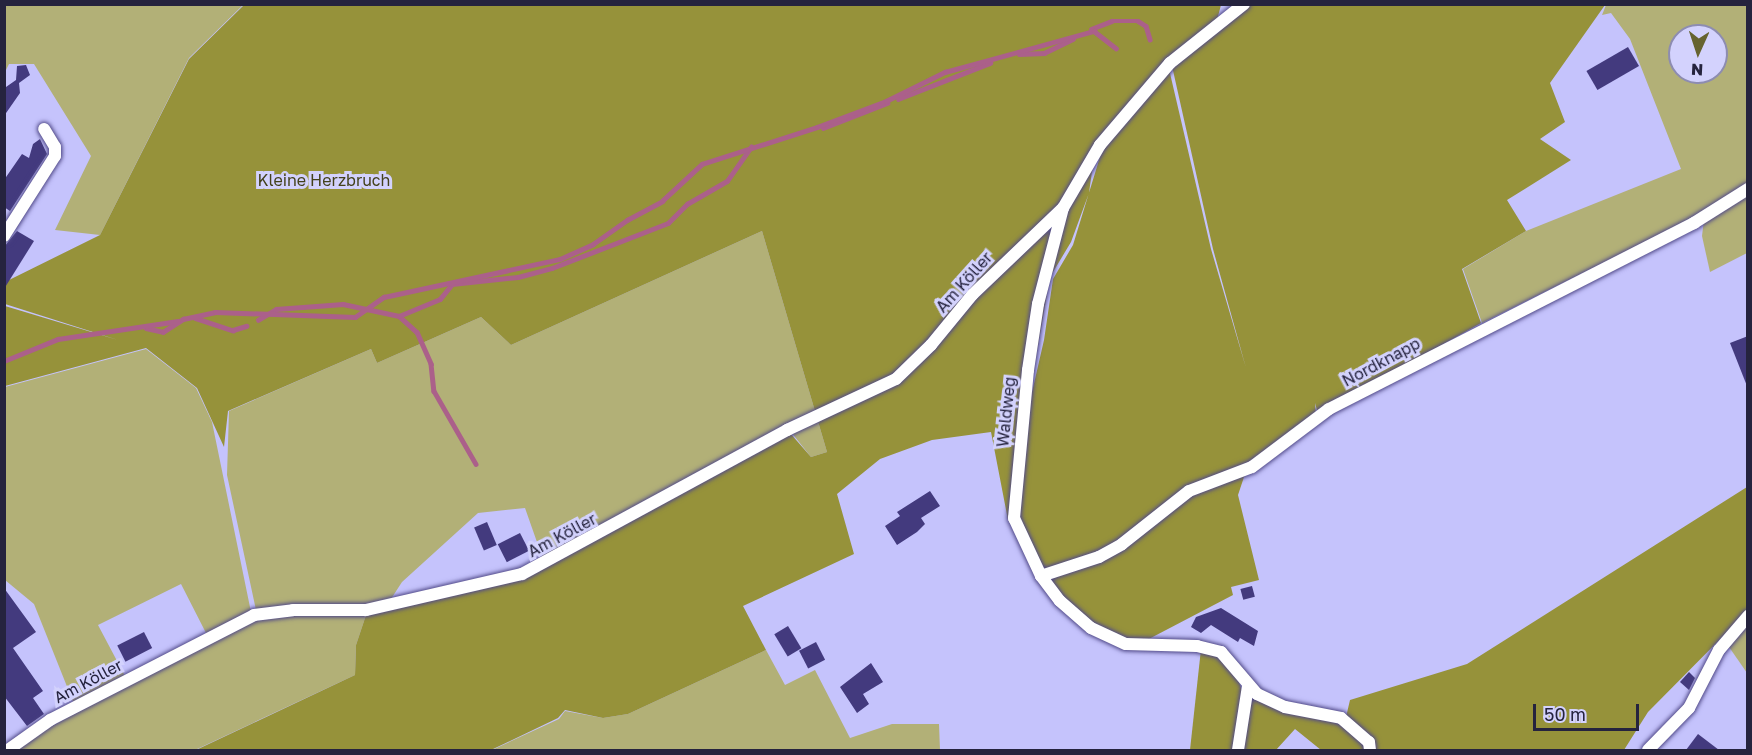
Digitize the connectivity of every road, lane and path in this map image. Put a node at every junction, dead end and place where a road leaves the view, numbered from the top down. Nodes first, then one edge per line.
1 (1244, 4) edge
2 (44, 129) dead end
3 (1748, 189) edge
4 (1063, 208) junction
5 (4, 236) edge
6 (1041, 576) junction
7 (1748, 616) edge
8 (1248, 686) junction
9 (8, 750) edge
10 (1238, 750) edge
11 (1370, 750) edge
12 (1648, 750) edge

1 - 4 street, Waldweg
2 - 5 street
3 - 6 street, Nordknapp
4 - 6 street, Waldweg
4 - 9 street, Am Köller
6 - 8 street, Waldweg
7 - 12 street
8 - 10 street
8 - 11 street, Waldweg

